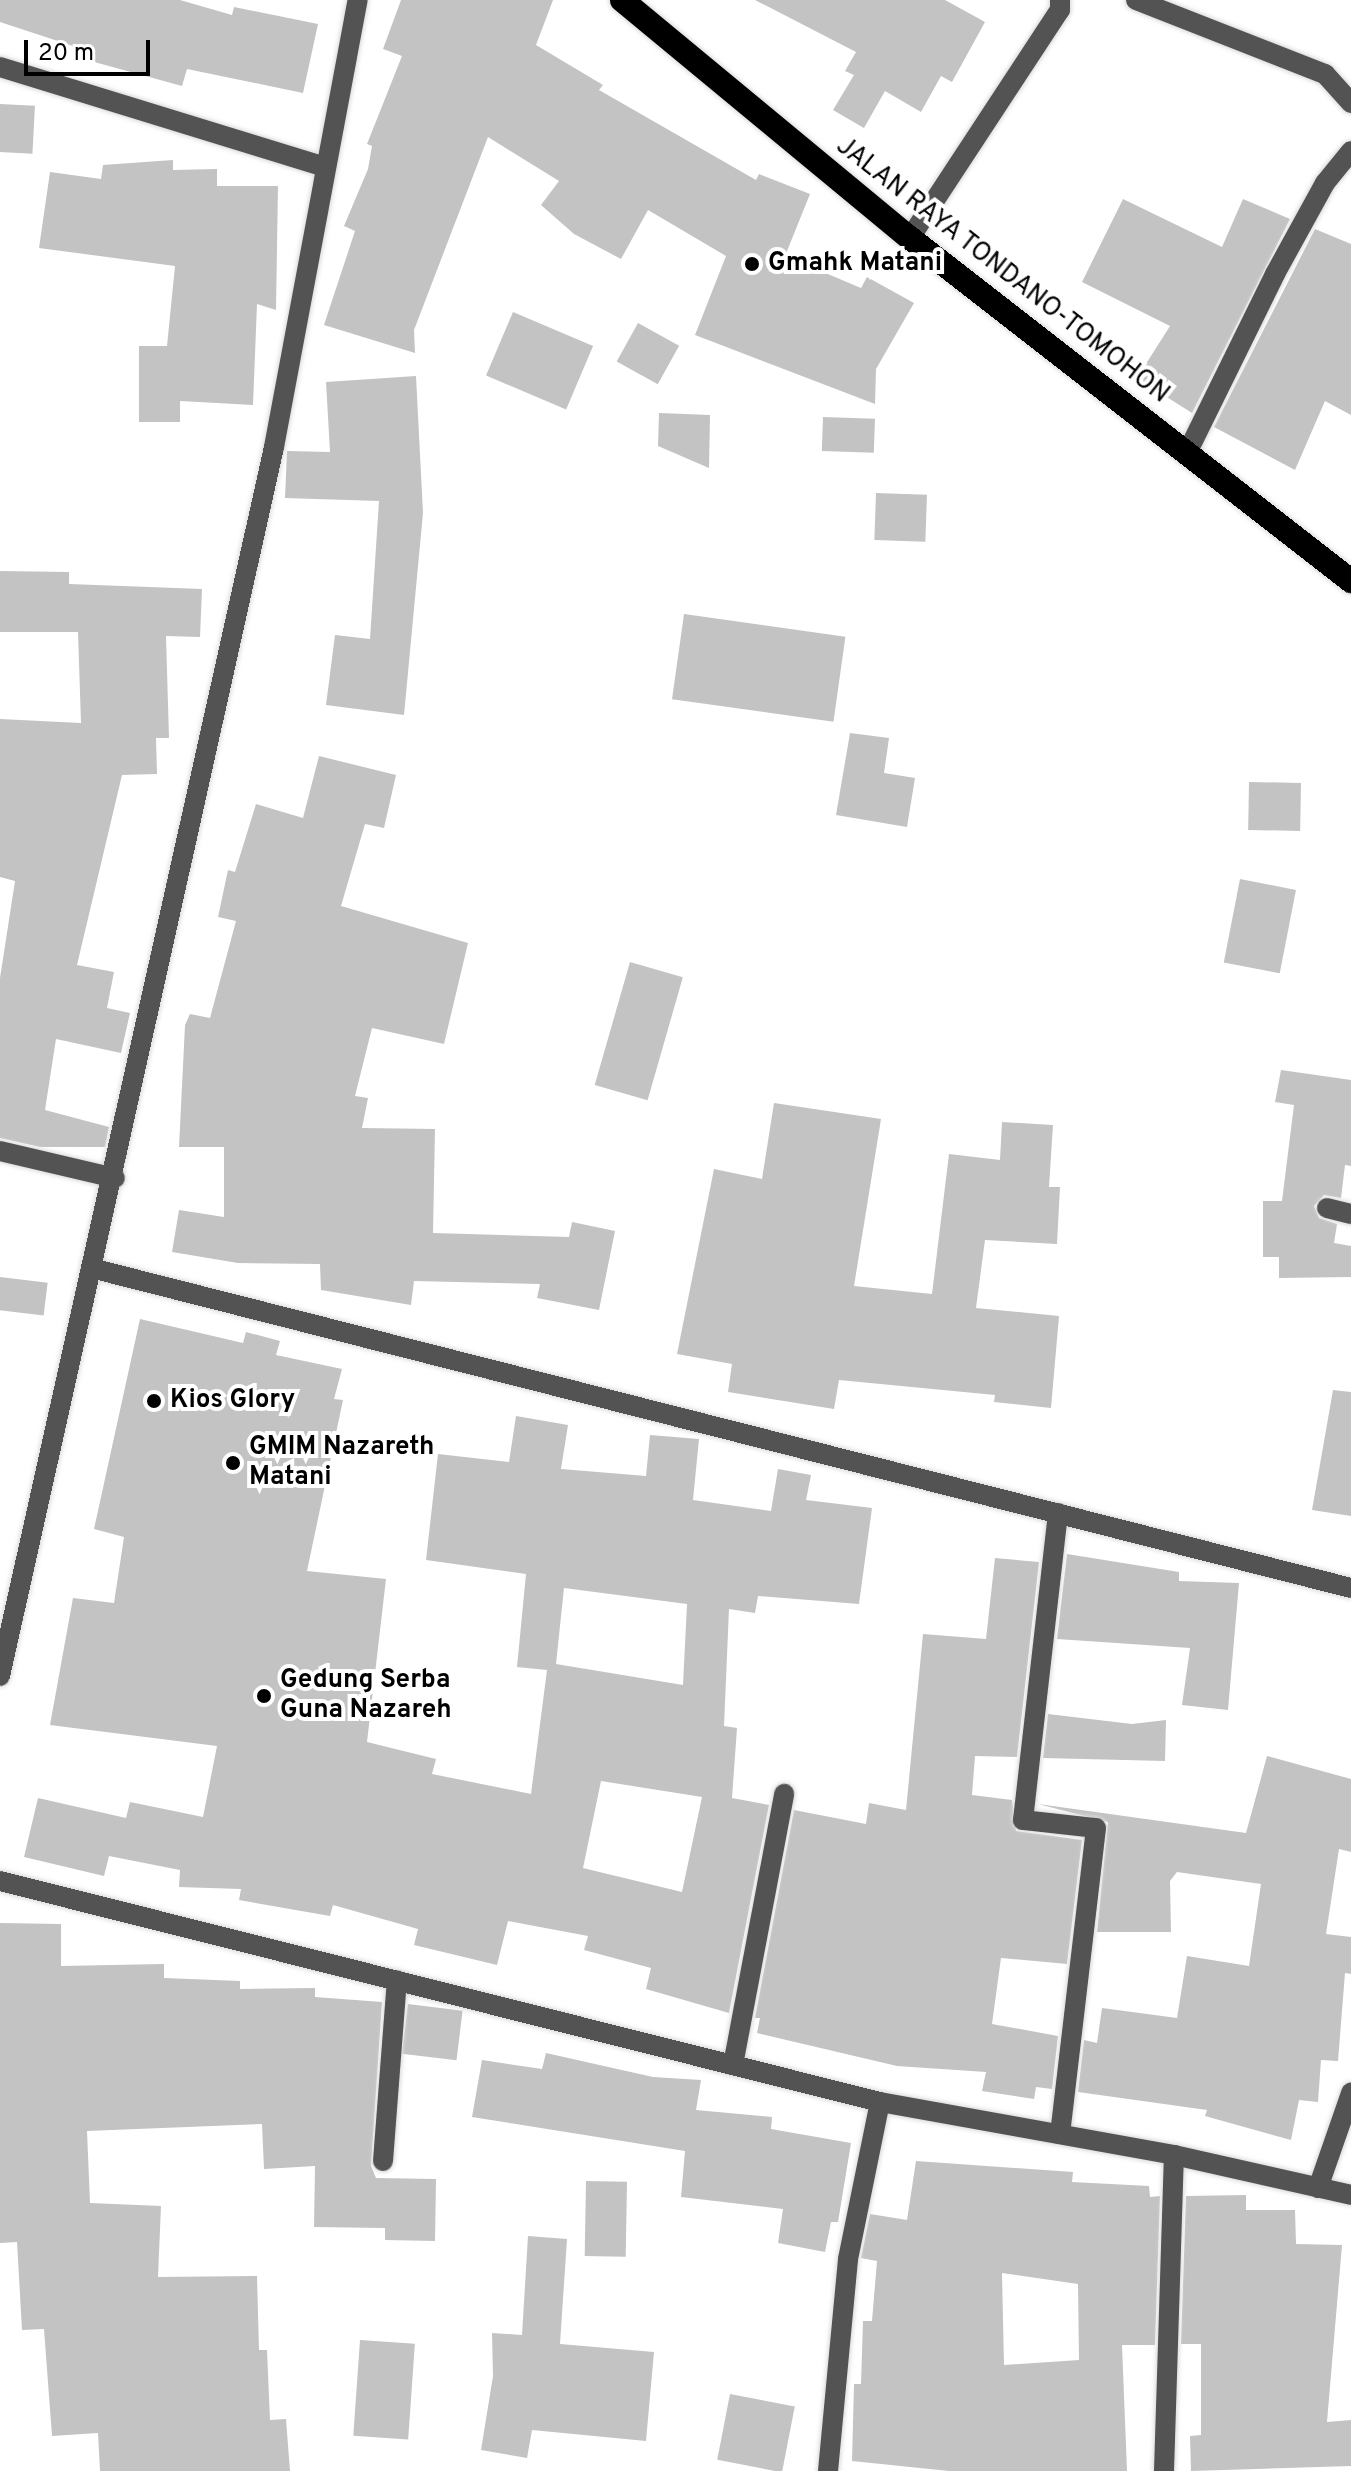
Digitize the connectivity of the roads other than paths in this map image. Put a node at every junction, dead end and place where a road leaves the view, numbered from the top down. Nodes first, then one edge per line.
1 (358, 0) edge
2 (622, 0) edge
3 (1060, 0) edge
4 (1136, 0) edge
5 (0, 67) edge
6 (1351, 103) edge
7 (1351, 151) edge
8 (325, 167) junction
9 (910, 238) junction
10 (1187, 453) junction
11 (1351, 581) edge
12 (0, 1151) edge
13 (115, 1178) junction
14 (1327, 1208) dead end
15 (1351, 1214) edge
16 (91, 1268) junction
17 (1058, 1513) junction
18 (1351, 1588) edge
19 (0, 1676) edge
20 (784, 1794) dead end
21 (0, 1881) edge
22 (397, 1981) junction
23 (733, 2065) junction
24 (1351, 2093) edge
25 (880, 2102) junction
26 (1060, 2134) junction
27 (1174, 2155) junction
28 (383, 2161) dead end
29 (1318, 2188) junction
30 (1351, 2195) edge
31 (828, 2471) edge
32 (1164, 2471) edge

1 - 8 street
2 - 9 highway, JALAN RAYA TONDANO-TOMOHON
3 - 9 street
4 - 6 street
5 - 8 street
7 - 10 street
8 - 13 street
9 - 10 highway, JALAN RAYA TONDANO-TOMOHON
10 - 11 highway, JALAN RAYA TONDANO-TOMOHON
12 - 13 street
13 - 16 street
14 - 15 street
16 - 17 street
16 - 19 street
17 - 18 street
17 - 26 street
20 - 23 street
21 - 22 street
22 - 23 street
22 - 28 street
23 - 25 street
24 - 29 street
25 - 26 street
25 - 31 street
26 - 27 street
27 - 29 street
27 - 32 street
29 - 30 street

